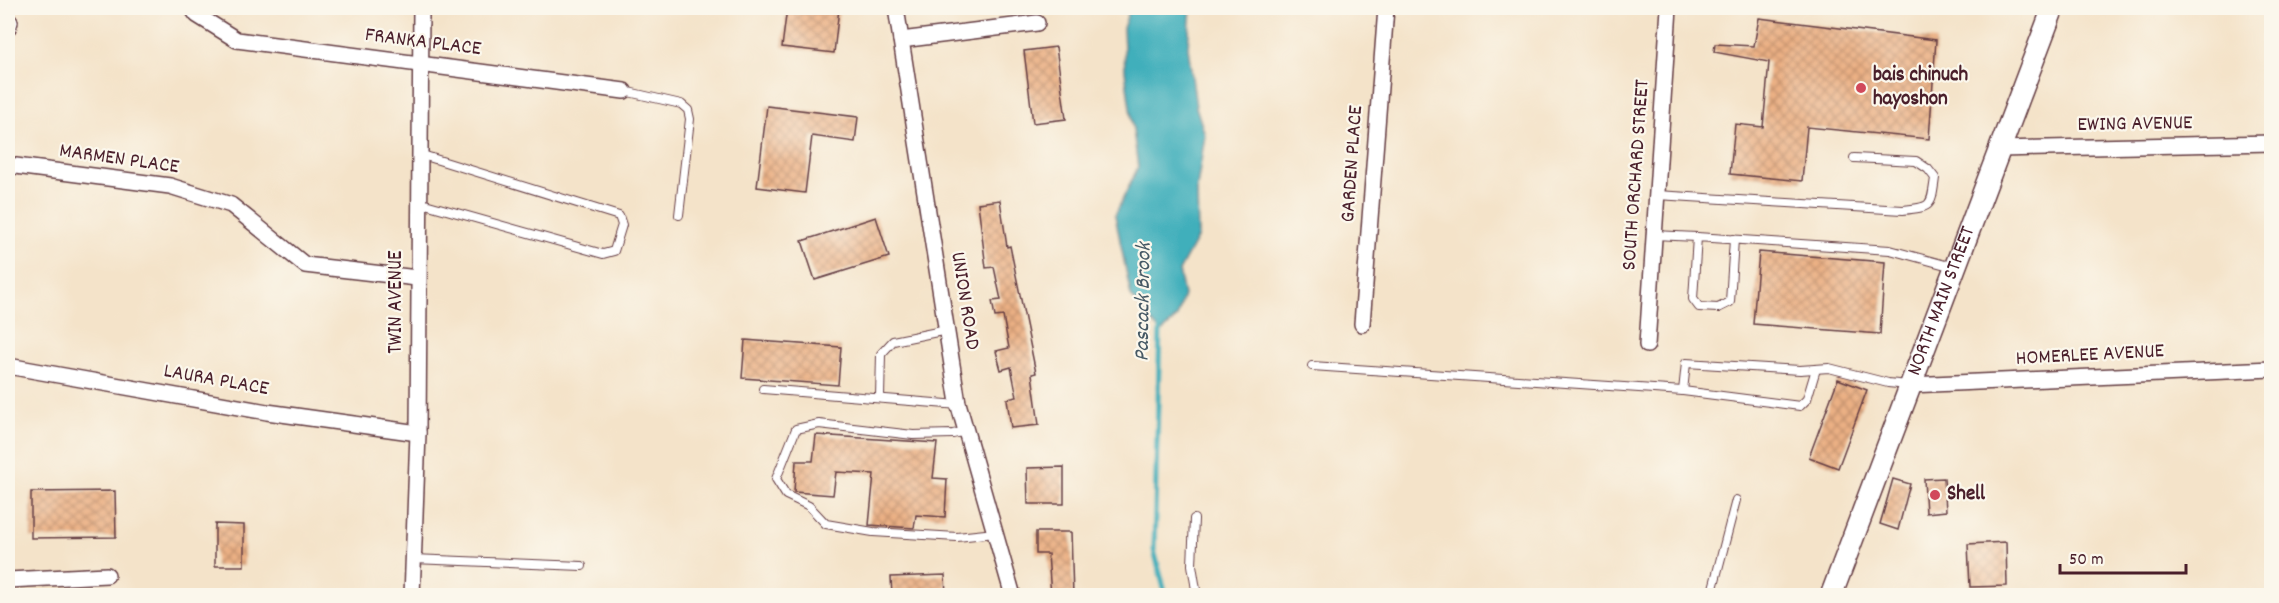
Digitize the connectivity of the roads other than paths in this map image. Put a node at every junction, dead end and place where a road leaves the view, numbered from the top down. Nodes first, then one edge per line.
1 (192, 8) edge
2 (421, 8) edge
3 (896, 8) edge
4 (1386, 8) edge
5 (1669, 8) edge
6 (2053, 8) edge
7 (1037, 23) dead end
8 (902, 40) junction
9 (420, 64) junction
10 (624, 91) joint
11 (2271, 143) edge
12 (2000, 149) junction
13 (419, 154) junction
14 (1854, 158) dead end
15 (8, 165) edge
16 (1657, 195) junction
17 (418, 202) junction
18 (679, 215) dead end
19 (1654, 235) junction
20 (1698, 237) junction
21 (1734, 239) junction
22 (1954, 267) junction
23 (417, 278) junction
24 (1362, 324) dead end
25 (947, 330) junction
26 (1647, 345) dead end
27 (8, 366) edge
28 (1312, 366) dead end
29 (1816, 369) junction
30 (2271, 369) edge
31 (1909, 385) junction
32 (763, 389) dead end
33 (1683, 392) junction
34 (880, 397) junction
35 (959, 405) junction
36 (966, 431) junction
37 (418, 433) junction
38 (1736, 500) dead end
39 (1194, 519) dead end
40 (995, 533) junction
41 (413, 559) junction
42 (582, 566) dead end
43 (107, 575) dead end
44 (8, 580) edge
45 (412, 596) edge
46 (1013, 596) edge
47 (1197, 596) edge
48 (1711, 596) edge
49 (1831, 596) edge

1 - 9 street, FRANKA PLACE
2 - 9 street, TWIN AVENUE
3 - 8 street, UNION ROAD
4 - 24 street, GARDEN PLACE
5 - 16 street, SOUTH ORCHARD STREET
6 - 12 main road, NORTH MAIN STREET
7 - 8 street
8 - 25 street, UNION ROAD
9 - 10 street, FRANKA PLACE
9 - 13 street, TWIN AVENUE
10 - 18 lane
11 - 12 street, EWING AVENUE
12 - 22 main road, NORTH MAIN STREET
13 - 17 street, TWIN AVENUE
13 - 17 lane
14 - 16 lane
15 - 23 street, MARMEN PLACE
16 - 19 street, SOUTH ORCHARD STREET
17 - 23 street, TWIN AVENUE
19 - 20 lane
19 - 26 street, SOUTH ORCHARD STREET
20 - 21 lane
20 - 21 lane
21 - 22 lane
22 - 31 main road, NORTH MAIN STREET
23 - 37 street, TWIN AVENUE
25 - 34 lane
25 - 35 street, UNION ROAD
27 - 37 street, LAURA PLACE
28 - 33 lane
29 - 31 lane
29 - 33 lane
29 - 33 lane
30 - 31 street, HOMERLEE AVENUE
31 - 49 main road, NORTH MAIN STREET
32 - 34 lane
34 - 35 lane
35 - 36 street, UNION ROAD
36 - 40 street, UNION ROAD
36 - 40 lane
37 - 41 street, TWIN AVENUE
38 - 48 lane
39 - 47 lane
40 - 46 street, UNION ROAD
41 - 42 lane
41 - 45 street, TWIN AVENUE
43 - 44 street

